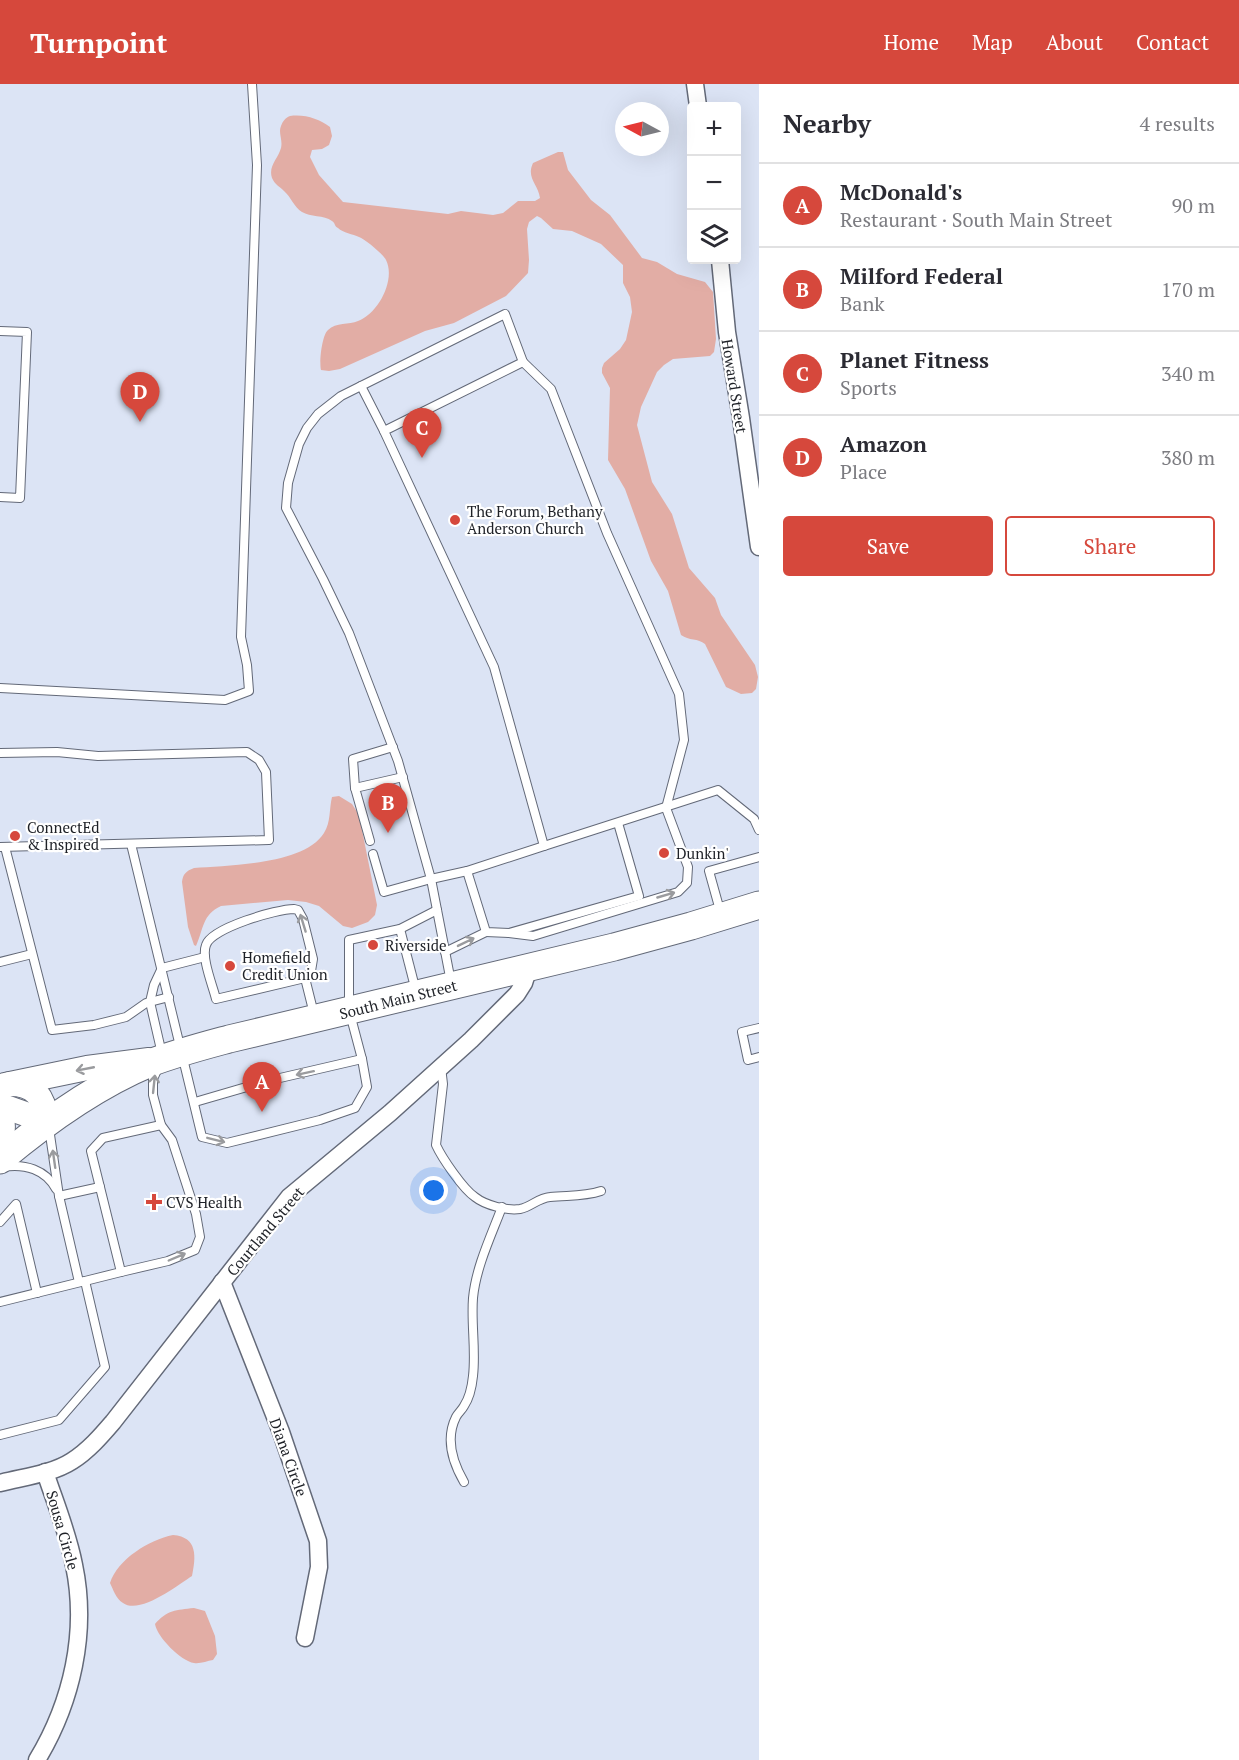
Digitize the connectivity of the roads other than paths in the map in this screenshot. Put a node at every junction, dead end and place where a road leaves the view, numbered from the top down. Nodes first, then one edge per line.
1 (252, 84) edge
2 (695, 84) edge
3 (697, 102) edge
4 (720, 264) edge
5 (0, 331) edge
6 (523, 362) junction
7 (362, 386) junction
8 (384, 431) junction
9 (0, 497) edge
10 (759, 547) edge
11 (0, 688) edge
12 (393, 747) junction
13 (0, 753) edge
14 (403, 777) junction
15 (355, 788) junction
16 (666, 808) junction
17 (618, 823) junction
18 (759, 830) edge
19 (370, 841) dead end
20 (131, 844) junction
21 (544, 846) junction
22 (2, 847) edge
23 (373, 854) dead end
24 (759, 857) edge
25 (467, 871) junction
26 (431, 879) junction
27 (759, 904) edge
28 (437, 910) junction
29 (722, 917) junction
30 (400, 929) junction
31 (486, 932) junction
32 (509, 933) junction
33 (445, 952) junction
34 (32, 954) junction
35 (205, 957) junction
36 (0, 962) edge
37 (529, 967) junction
38 (162, 968) junction
39 (305, 978) junction
40 (452, 986) junction
41 (417, 994) junction
42 (169, 997) junction
43 (150, 1002) junction
44 (350, 1010) junction
45 (315, 1019) junction
46 (759, 1028) edge
47 (173, 1055) junction
48 (759, 1057) edge
49 (362, 1059) junction
50 (441, 1066) junction
51 (2, 1092) edge
52 (195, 1102) junction
53 (0, 1112) edge
54 (48, 1122) junction
55 (161, 1125) junction
56 (0, 1146) edge
57 (0, 1160) edge
58 (0, 1168) edge
59 (100, 1187) junction
60 (601, 1191) dead end
61 (59, 1196) junction
62 (502, 1207) junction
63 (0, 1222) edge
64 (121, 1272) junction
65 (82, 1281) junction
66 (222, 1282) junction
67 (37, 1293) junction
68 (0, 1302) edge
69 (0, 1435) edge
70 (45, 1472) junction
71 (464, 1482) dead end
72 (0, 1483) edge
73 (305, 1638) dead end
74 (37, 1760) edge

1 - 11 lane
2 - 3 street
4 - 10 street, Howard Street
5 - 9 lane
6 - 7 lane
6 - 8 lane
6 - 16 lane
7 - 8 lane
7 - 12 lane
8 - 21 lane
12 - 14 lane
12 - 15 lane
13 - 20 lane
14 - 15 lane
14 - 26 lane
15 - 19 lane
16 - 17 lane
16 - 18 lane
32 -> 16 lane
17 - 21 lane
17 - 32 lane
20 - 22 lane
20 - 38 lane
21 - 25 lane
22 - 34 lane
23 - 26 lane
24 - 29 lane
25 - 26 lane
25 - 31 lane
26 - 28 lane
27 - 29 main road, South Main Street
28 - 30 lane
28 - 33 lane
29 - 37 main road, South Main Street
30 - 41 lane
30 - 44 lane
31 - 32 lane
33 -> 31 lane
33 - 40 lane
34 - 36 lane
34 - 43 lane
35 - 38 lane
35 - 39 lane
39 -> 35 lane
37 - 40 main road, South Main Street
37 - 50 street, Courtland Street
38 - 42 lane
38 - 43 lane
39 - 45 lane
40 - 41 main road, South Main Street
41 - 44 main road, South Main Street
42 - 43 lane
42 - 47 lane
43 - 47 lane
44 - 45 main road, South Main Street
44 - 49 lane
45 - 47 main road, South Main Street
46 - 48 lane
47 -> 51 main road
47 - 52 lane
47 - 54 main road, South Main Street
55 -> 47 lane
49 -> 52 lane
52 -> 49 lane
50 - 62 lane
50 - 66 street, Courtland Street
51 - 54 main road
53 - 56 main road
54 - 57 main road, South Main Street
61 -> 54 lane
55 - 59 lane
64 -> 55 lane
58 - 61 lane
59 - 61 lane
59 - 64 lane
60 - 62 lane
61 - 65 lane
62 - 71 lane
63 - 67 lane
64 - 65 lane
65 - 67 lane
65 - 69 lane
66 - 70 street, Courtland Street
66 - 73 street, Diana Circle
67 - 68 lane
70 - 72 street, Courtland Street
70 - 74 street, Sousa Circle

